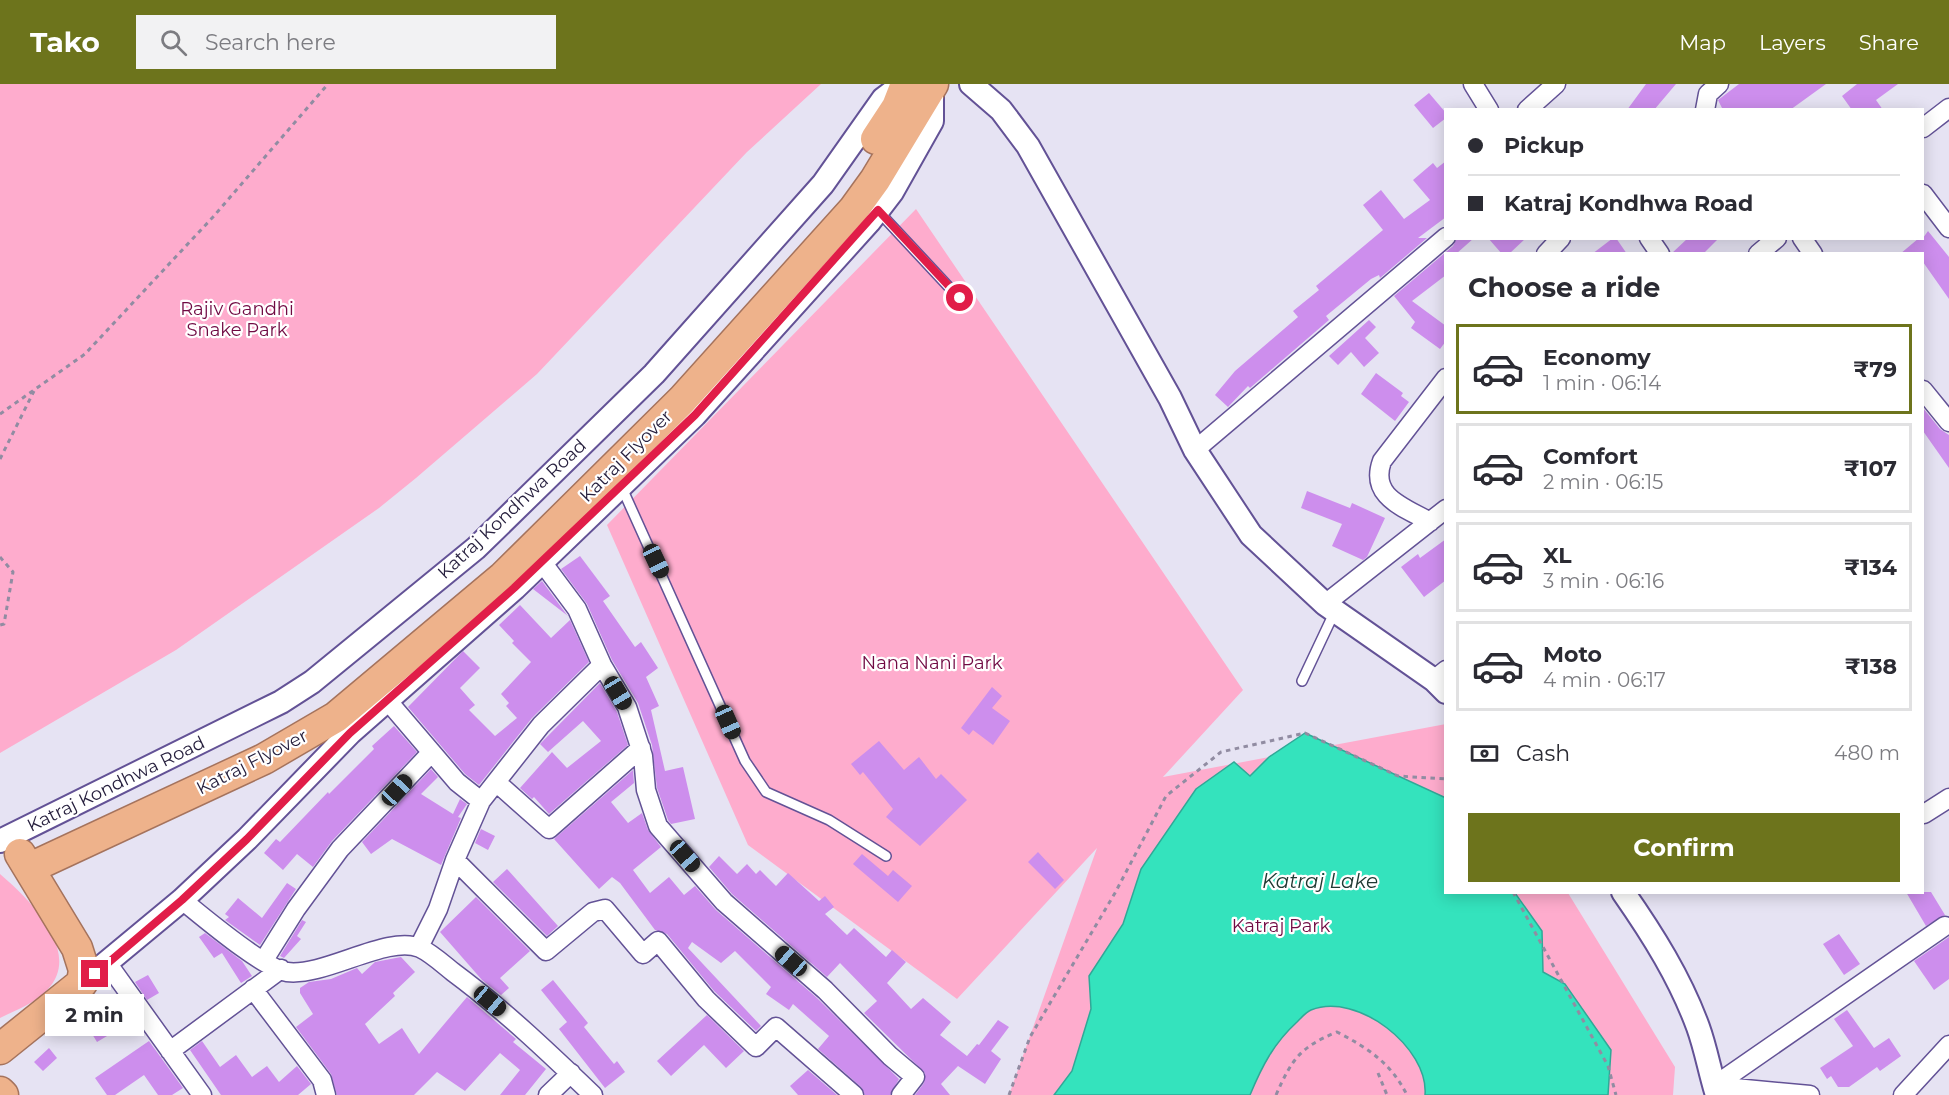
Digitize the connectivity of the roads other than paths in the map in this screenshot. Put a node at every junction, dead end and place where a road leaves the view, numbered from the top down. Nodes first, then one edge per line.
1 (971, 84) edge
2 (1473, 84) edge
3 (1556, 84) edge
4 (1719, 84) edge
5 (914, 94) edge
6 (1488, 108) edge
7 (1529, 108) edge
8 (1705, 108) edge
9 (1949, 108) edge
10 (1924, 127) edge
11 (1924, 195) edge
12 (878, 210) junction
13 (1948, 224) edge
14 (1444, 239) edge
15 (1559, 240) edge
16 (1776, 240) edge
17 (1548, 252) edge
18 (1760, 252) edge
19 (960, 298) dead end
20 (1444, 381) edge
21 (1924, 391) edge
22 (1949, 422) edge
23 (1195, 450) junction
24 (621, 486) junction
25 (1444, 511) edge
26 (1430, 522) junction
27 (542, 562) junction
28 (1330, 607) junction
29 (602, 665) junction
30 (1302, 681) dead end
31 (1442, 681) edge
32 (387, 700) junction
33 (641, 748) junction
34 (431, 753) junction
35 (496, 782) junction
36 (1949, 798) edge
37 (481, 801) junction
38 (1924, 813) edge
39 (12, 853) edge
40 (886, 856) dead end
41 (455, 860) junction
42 (1624, 894) edge
43 (182, 900) junction
44 (1945, 926) dead end
45 (419, 947) junction
46 (264, 960) junction
47 (108, 964) junction
48 (281, 969) junction
49 (82, 983) junction
50 (253, 989) junction
51 (1949, 1045) edge
52 (0, 1049) edge
53 (170, 1051) junction
54 (571, 1073) junction
55 (1716, 1090) edge
56 (202, 1095) edge
57 (326, 1095) edge
58 (548, 1095) edge
59 (593, 1095) edge
60 (854, 1095) edge
61 (901, 1095) edge
62 (1810, 1095) edge
63 (1903, 1095) edge

1 - 23 street
2 - 6 street
3 - 7 street
4 - 8 street
5 - 12 street
5 - 39 street, Katraj Kondhwa Road
5 - 39 highway, Katraj Flyover
9 - 10 street
11 - 13 street
12 - 19 lane
12 - 24 street
14 - 23 street
15 - 17 street
16 - 18 street
20 - 26 street
21 - 22 street
23 - 28 street
24 - 27 street
24 - 40 lane
25 - 26 street
26 - 28 street
27 - 29 street
27 - 32 street
28 - 30 lane
28 - 31 street
29 - 33 street
29 - 35 street
32 - 34 street
32 - 43 street
33 - 35 street
33 - 61 street
34 - 37 street
34 - 46 street
35 - 37 street
36 - 38 street
37 - 41 street
39 - 49 highway
41 - 45 street
41 - 60 street
42 - 55 street
43 - 46 street
43 - 47 street
44 - 55 street
45 - 48 street
45 - 54 street
46 - 48 street
47 - 49 street
47 - 53 street
48 - 50 street
49 - 52 highway
50 - 53 street
50 - 57 street
51 - 63 street
53 - 56 street
54 - 58 street
54 - 59 street
55 - 62 street

